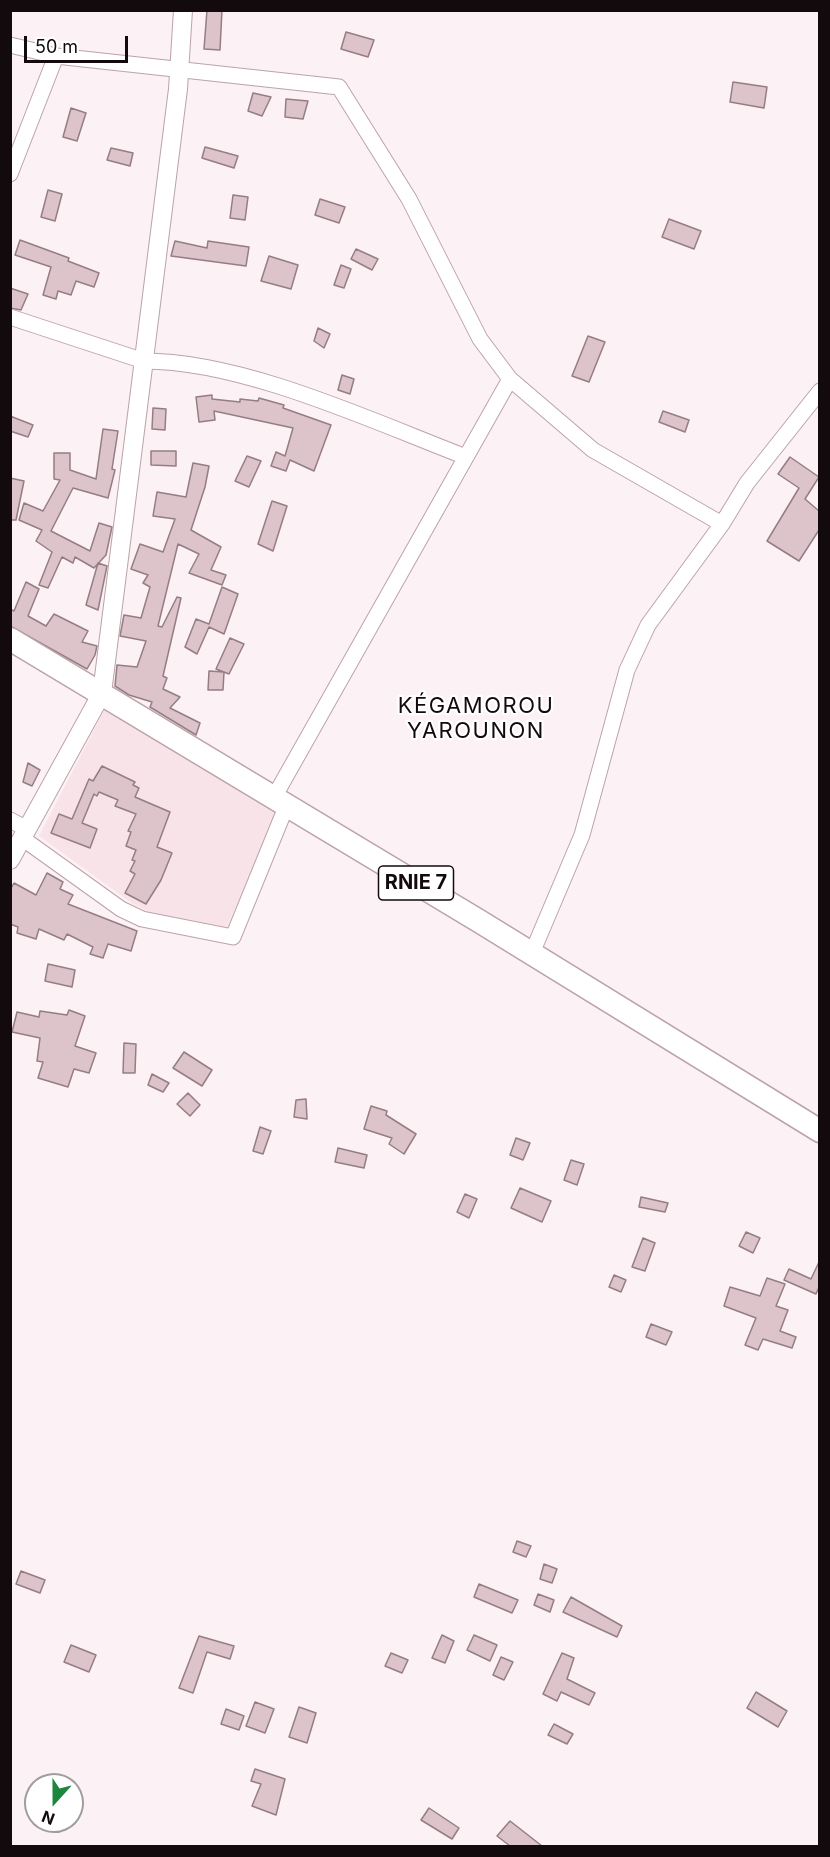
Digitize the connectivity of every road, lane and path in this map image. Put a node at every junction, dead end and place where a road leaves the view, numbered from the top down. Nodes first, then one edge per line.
1 (183, 10) edge
2 (10, 45) edge
3 (56, 56) junction
4 (180, 70) junction
5 (10, 174) edge
6 (10, 317) edge
7 (144, 361) junction
8 (510, 379) junction
9 (819, 391) edge
10 (466, 457) junction
11 (722, 524) junction
12 (10, 639) edge
13 (102, 693) junction
14 (280, 803) junction
15 (10, 820) edge
16 (25, 834) junction
17 (10, 860) edge
18 (531, 953) junction
19 (819, 1131) edge

1 - 4 street
2 - 3 street
3 - 4 street
3 - 5 street
4 - 7 street
4 - 8 street
6 - 7 street
7 - 10 street
7 - 13 street
8 - 10 street
8 - 11 street
9 - 11 street
10 - 14 street
11 - 18 street
12 - 13 main road, RNIE 7
13 - 14 main road, RNIE 7
13 - 16 street
14 - 16 street
14 - 18 main road, RNIE 7
15 - 16 street
16 - 17 street
18 - 19 main road, RNIE 7

